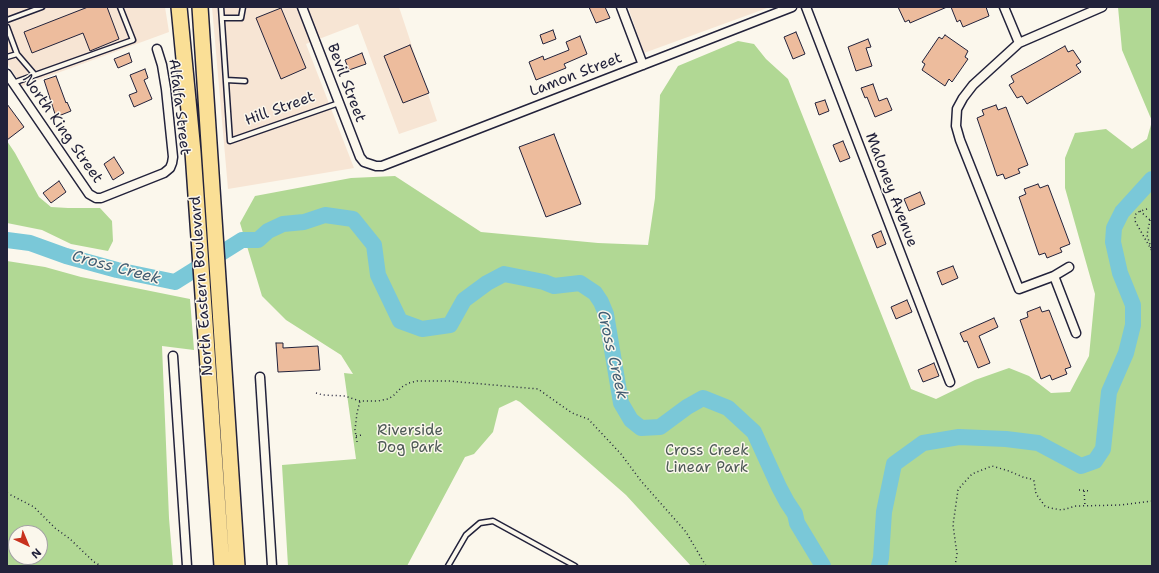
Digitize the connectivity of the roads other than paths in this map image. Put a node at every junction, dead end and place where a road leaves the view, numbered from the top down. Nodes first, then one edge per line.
1 (42, 7) edge
2 (120, 7) edge
3 (178, 7) edge
4 (200, 7) edge
5 (221, 7) edge
6 (243, 7) edge
7 (302, 7) edge
8 (621, 7) edge
9 (792, 7) edge
10 (806, 7) edge
11 (1004, 7) edge
12 (1102, 7) edge
13 (32, 9) edge
14 (222, 18) junction
15 (7, 20) edge
16 (7, 27) edge
17 (1019, 43) junction
18 (157, 49) dead end
19 (17, 54) junction
20 (7, 57) edge
21 (643, 65) junction
22 (7, 74) edge
23 (35, 75) junction
24 (226, 80) junction
25 (245, 81) dead end
26 (13, 83) junction
27 (339, 102) junction
28 (370, 165) joint
29 (96, 198) joint
30 (1069, 266) dead end
31 (1054, 276) junction
32 (1076, 333) dead end
33 (173, 356) dead end
34 (260, 377) dead end
35 (950, 382) dead end
36 (187, 566) edge
37 (222, 566) edge
38 (237, 566) edge
39 (272, 566) edge
40 (448, 566) edge
41 (575, 566) edge

1 - 13 lane
2 - 23 lane
3 - 37 highway, North Eastern Boulevard
4 - 38 highway, North Eastern Boulevard
5 - 14 lane
6 - 14 lane
7 - 27 street, Bevil Street
8 - 21 street
9 - 21 street, Lamon Street
10 - 35 street, Maloney Avenue
11 - 17 street
12 - 17 street
13 - 15 lane
14 - 24 lane
16 - 19 lane
17 - 31 street
18 - 29 street, Alfalfa Street
19 - 20 lane
19 - 23 lane
21 - 28 street, Lamon Street
22 - 26 street, North King Street
23 - 26 lane
24 - 25 lane
24 - 27 lane, Hill Street
26 - 29 street, North King Street
27 - 28 street, Bevil Street
30 - 31 street
31 - 32 street
33 - 36 street
34 - 39 street
40 - 41 lane

